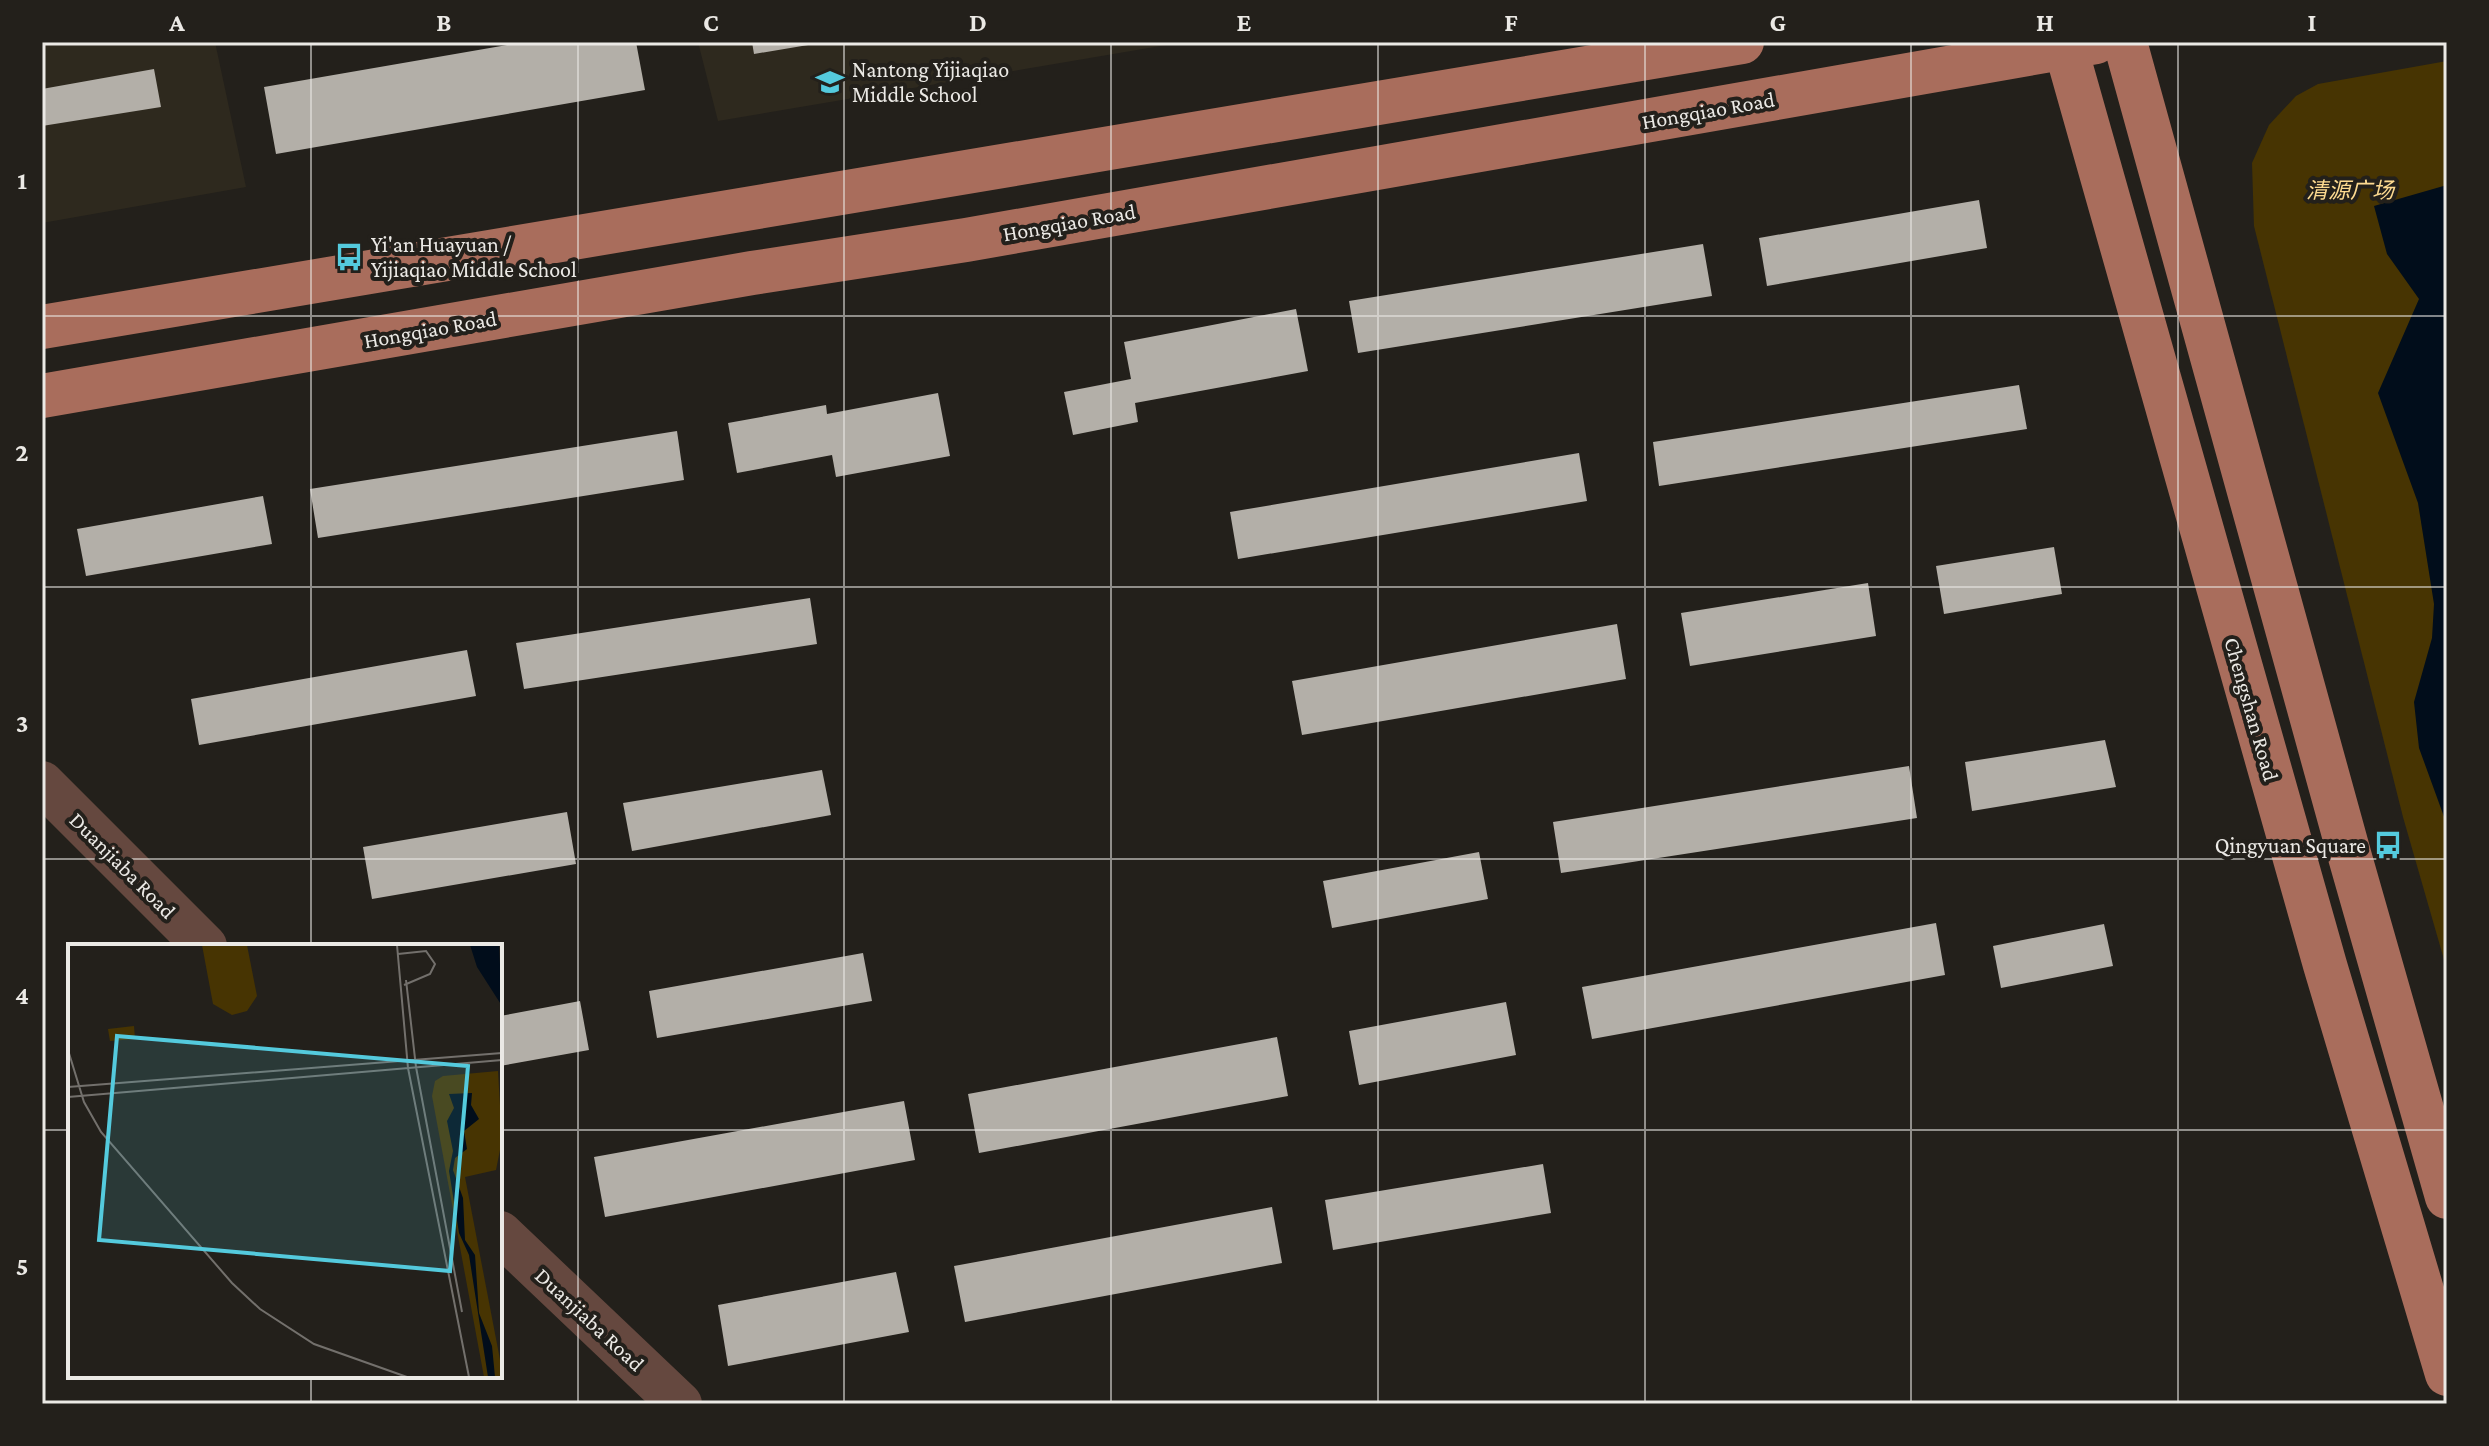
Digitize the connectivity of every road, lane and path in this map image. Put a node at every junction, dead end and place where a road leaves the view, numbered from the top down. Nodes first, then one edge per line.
1 (1742, 42) edge
2 (2125, 42) edge
3 (2075, 44) edge
4 (42, 327) edge
5 (42, 396) edge
6 (42, 783) edge
7 (203, 944) edge
8 (2447, 1197) edge
9 (502, 1235) edge
10 (2447, 1374) edge
11 (680, 1404) edge

1 - 4 main road
2 - 8 main road
3 - 5 main road, Hongqiao Road
3 - 10 main road, Chengshan Road
6 - 7 street, Duanjiaba Road
9 - 11 street, Duanjiaba Road

